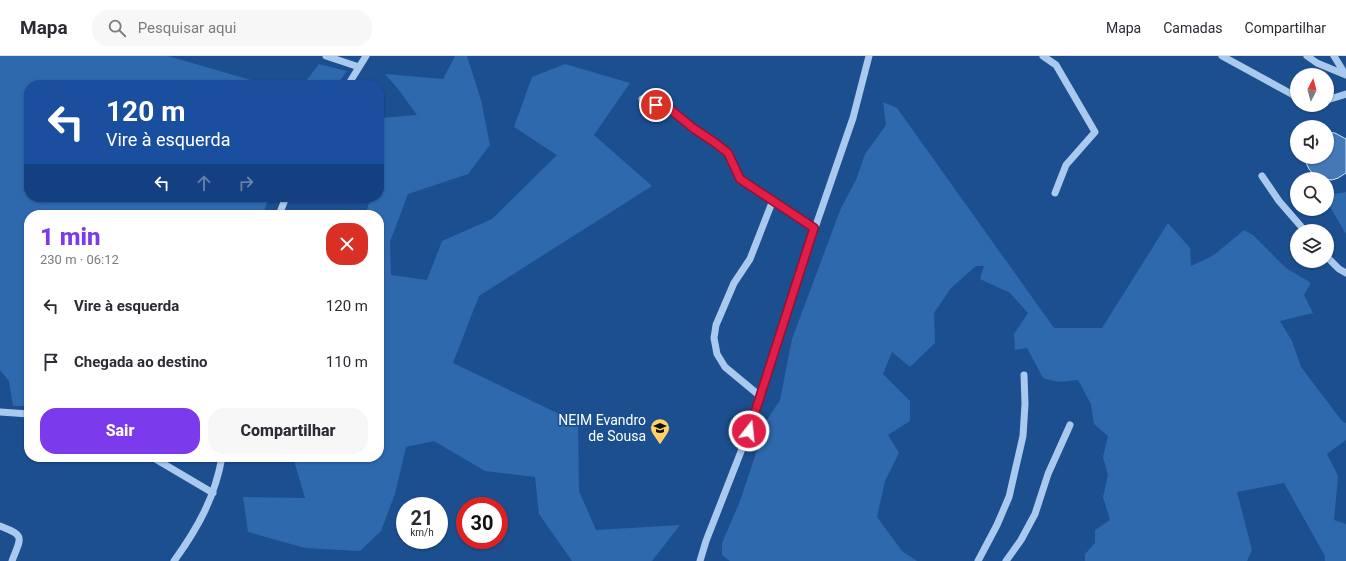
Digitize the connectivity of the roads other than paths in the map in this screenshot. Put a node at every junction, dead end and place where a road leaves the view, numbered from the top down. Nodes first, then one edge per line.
1 (326, 56) edge
2 (366, 56) edge
3 (869, 56) edge
4 (1043, 56) edge
5 (1222, 56) edge
6 (1307, 56) edge
7 (1334, 56) edge
8 (359, 67) junction
9 (1345, 75) edge
10 (351, 80) edge
11 (1290, 93) edge
12 (1346, 94) edge
13 (1334, 98) edge
14 (642, 99) dead end
15 (1262, 176) dead end
16 (1055, 193) dead end
17 (773, 200) junction
18 (1299, 224) edge
19 (814, 228) junction
20 (1334, 264) edge
21 (1346, 272) edge
22 (1024, 375) dead end
23 (760, 396) junction
24 (0, 412) edge
25 (24, 414) edge
26 (1070, 424) dead end
27 (160, 462) edge
28 (221, 462) edge
29 (213, 493) junction
30 (0, 526) edge
31 (12, 561) edge
32 (174, 561) edge
33 (700, 561) edge
34 (978, 561) edge
35 (1006, 561) edge

1 - 8 street
2 - 8 street
3 - 19 street
4 - 16 street
5 - 11 street
6 - 9 street
7 - 9 street
8 - 10 street
12 - 13 street
14 - 17 street
15 - 18 street
17 - 19 street
17 - 23 street
19 - 23 street
20 - 21 street
22 - 34 street
23 - 33 street
24 - 25 street
26 - 35 street
27 - 29 street
28 - 29 street
29 - 32 street
30 - 31 street

